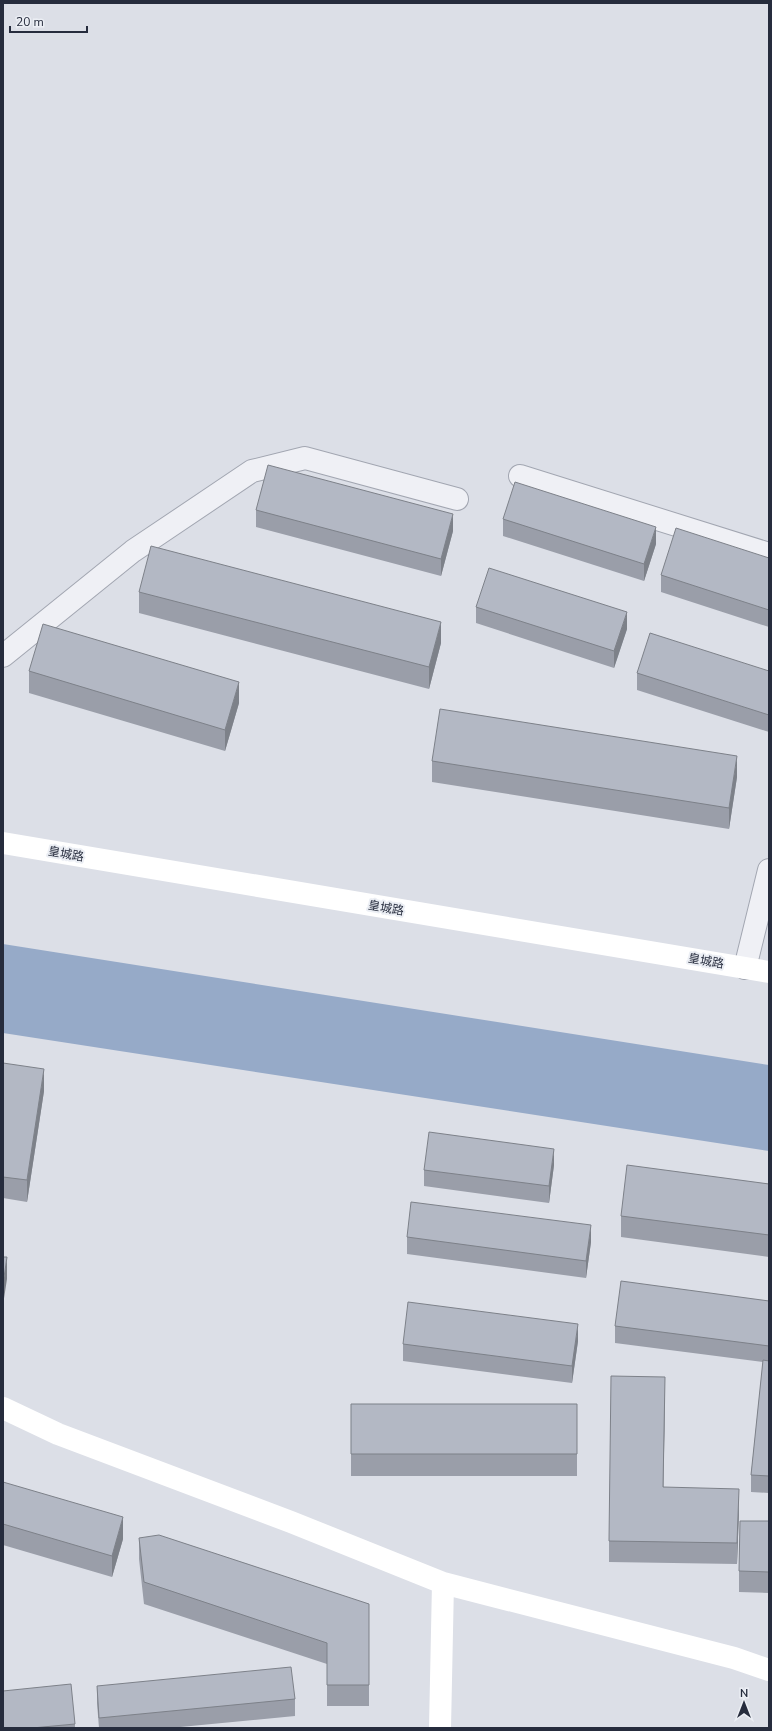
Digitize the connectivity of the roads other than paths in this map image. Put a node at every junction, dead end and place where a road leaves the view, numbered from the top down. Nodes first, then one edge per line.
1 (520, 476) dead end
2 (457, 499) dead end
3 (769, 554) edge
4 (3, 656) edge
5 (3, 843) edge
6 (769, 870) edge
7 (745, 968) junction
8 (769, 972) edge
9 (3, 1408) edge
10 (443, 1583) junction
11 (769, 1670) edge
12 (440, 1728) edge

1 - 3 street
2 - 4 street
5 - 7 main road, 皇城路
6 - 7 street
7 - 8 main road, 皇城路
9 - 10 main road
10 - 11 main road
10 - 12 main road

